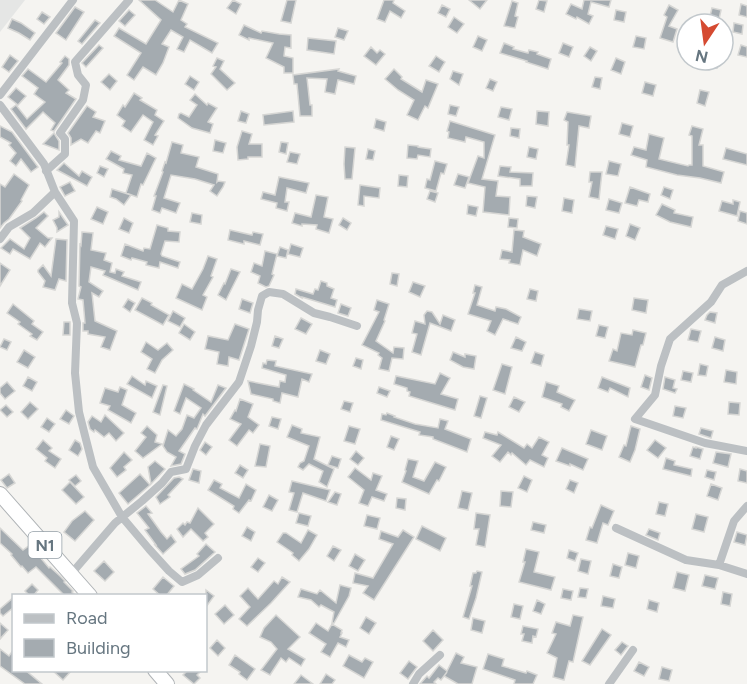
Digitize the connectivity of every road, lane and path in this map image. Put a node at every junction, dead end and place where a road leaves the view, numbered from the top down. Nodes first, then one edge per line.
1 (73, 0) edge
2 (129, 0) edge
3 (0, 95) edge
4 (0, 105) edge
5 (46, 171) junction
6 (55, 192) junction
7 (0, 239) edge
8 (747, 271) edge
9 (357, 326) dead end
10 (747, 451) edge
11 (0, 494) edge
12 (747, 506) edge
13 (122, 517) junction
14 (616, 528) dead end
15 (218, 558) dead end
16 (719, 565) junction
17 (71, 574) junction
18 (747, 574) edge
19 (88, 594) edge
20 (633, 650) dead end
21 (440, 655) dead end
22 (157, 672) edge
23 (167, 684) edge
24 (413, 684) edge
25 (609, 684) edge

1 - 3 street
2 - 5 street
4 - 5 street
5 - 6 street
6 - 7 street
6 - 13 street
8 - 10 street
9 - 13 street
11 - 17 highway, N1
12 - 16 street
13 - 15 street
13 - 17 street
14 - 16 street
16 - 18 street
17 - 19 highway, N1
20 - 25 street
21 - 24 street
22 - 23 highway

